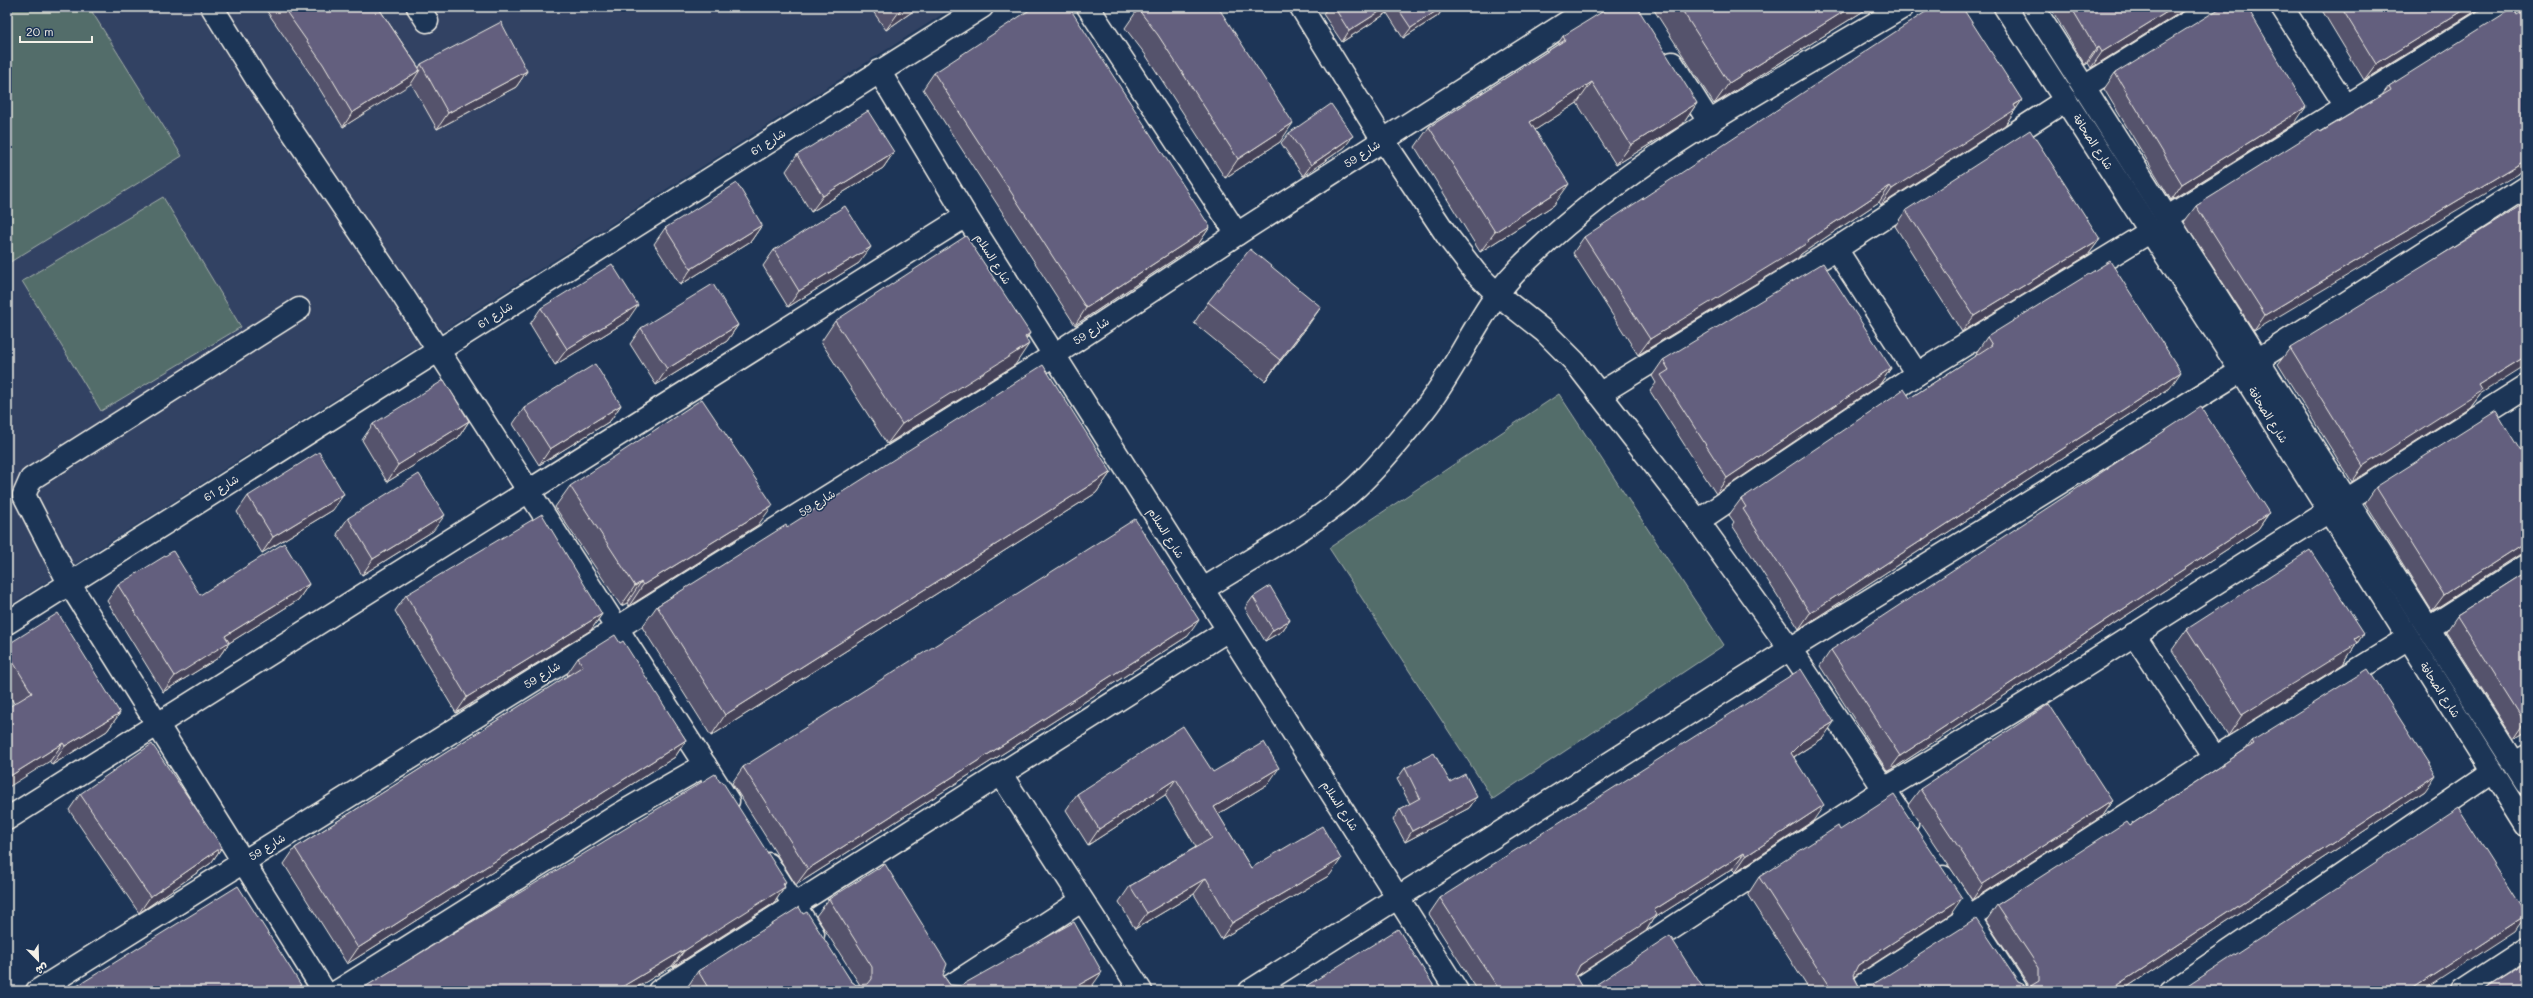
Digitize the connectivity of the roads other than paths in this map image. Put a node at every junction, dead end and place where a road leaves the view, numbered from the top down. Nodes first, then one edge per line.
1 (212, 7) edge
2 (982, 7) edge
3 (1088, 7) edge
4 (1591, 7) edge
5 (1903, 7) edge
6 (2006, 7) edge
7 (2033, 7) edge
8 (2213, 7) edge
9 (2282, 7) edge
10 (2506, 7) edge
11 (1303, 8) edge
12 (1661, 46) edge
13 (879, 71) junction
14 (2084, 87) junction
15 (2066, 100) junction
16 (2346, 106) junction
17 (1710, 122) junction
18 (1384, 140) junction
19 (2526, 188) edge
20 (966, 216) junction
21 (2168, 217) junction
22 (2151, 231) junction
23 (1237, 234) junction
24 (1836, 250) junction
25 (1497, 294) junction
26 (299, 309) dead end
27 (439, 351) junction
28 (1054, 355) junction
29 (2259, 359) junction
30 (2241, 371) junction
31 (1917, 374) junction
32 (2526, 386) edge
33 (1599, 394) junction
34 (530, 491) junction
35 (2347, 500) junction
36 (2328, 511) junction
37 (1698, 521) junction
38 (2526, 566) edge
39 (69, 583) junction
40 (1202, 590) junction
41 (7, 622) edge
42 (2429, 628) junction
43 (617, 629) junction
44 (1228, 630) junction
45 (2134, 634) junction
46 (2407, 639) junction
47 (1790, 649) junction
48 (158, 723) junction
49 (2215, 758) junction
50 (2520, 758) edge
51 (704, 765) junction
52 (2492, 772) junction
53 (1002, 776) junction
54 (2526, 782) edge
55 (1885, 789) junction
56 (7, 819) edge
57 (739, 819) edge
58 (2526, 826) edge
59 (1919, 840) edge
60 (756, 846) edge
61 (1932, 860) edge
62 (243, 862) junction
63 (1398, 896) junction
64 (1081, 900) junction
65 (795, 906) junction
66 (1970, 917) junction
67 (2526, 949) edge
68 (824, 952) edge
69 (664, 990) edge
70 (37, 991) edge
71 (324, 991) edge
72 (338, 991) edge
73 (943, 991) edge
74 (1141, 991) edge
75 (1250, 991) edge
76 (1457, 991) edge
77 (1576, 991) edge
78 (1854, 991) edge
79 (2017, 991) edge
80 (2171, 991) edge
81 (2462, 991) edge

1 - 27 street
2 - 13 street, شارع 61
3 - 23 street
4 - 18 street, شارع 59
5 - 17 street
6 - 15 street, شارع الصحافة
7 - 14 street, شارع الصحافة
8 - 14 street
9 - 16 street
10 - 16 street
11 - 18 street
12 - 17 street
13 - 20 street, شارع السلام
13 - 27 street, شارع 61
14 - 21 street, شارع الصحافة
15 - 22 street, شارع الصحافة
15 - 24 street
16 - 21 street
17 - 25 street
18 - 23 street, شارع 59
18 - 25 street
19 - 29 street
20 - 28 street, شارع السلام
20 - 34 street
21 - 29 street, شارع الصحافة
22 - 30 street, شارع الصحافة
22 - 31 street
23 - 28 street, شارع 59
24 - 31 street
24 - 33 street
25 - 33 street
25 - 40 street
26 - 39 street
27 - 34 street
27 - 39 street, شارع 61
28 - 40 street, شارع السلام
28 - 43 street, شارع 59
29 - 35 street, شارع الصحافة
30 - 36 street, شارع الصحافة
30 - 47 street
31 - 37 street
32 - 35 street
33 - 37 street
34 - 43 street
34 - 48 street
35 - 36 street
35 - 42 street, شارع الصحافة
36 - 45 street
36 - 46 street, شارع الصحافة
37 - 47 street
38 - 42 street
39 - 41 street, شارع 61
39 - 48 street
40 - 44 street, شارع السلام
42 - 50 street, شارع الصحافة
43 - 51 street
43 - 62 street, شارع 59
44 - 53 street
44 - 63 street, شارع السلام
45 - 49 street
45 - 55 street
46 - 49 street
46 - 52 street, شارع الصحافة
47 - 55 street
47 - 63 street
48 - 56 street
48 - 62 street
49 - 66 street
50 - 54 street, شارع الصحافة
51 - 57 street
51 - 72 street
52 - 58 street, شارع الصحافة
52 - 80 street
53 - 64 street
53 - 65 street
55 - 59 street
55 - 77 street
60 - 65 street
61 - 66 street
62 - 70 street, شارع 59
62 - 71 street
63 - 75 street
63 - 76 street, شارع السلام
64 - 73 street
64 - 74 street
65 - 68 street
65 - 69 street
66 - 78 street
66 - 79 street
67 - 81 street

